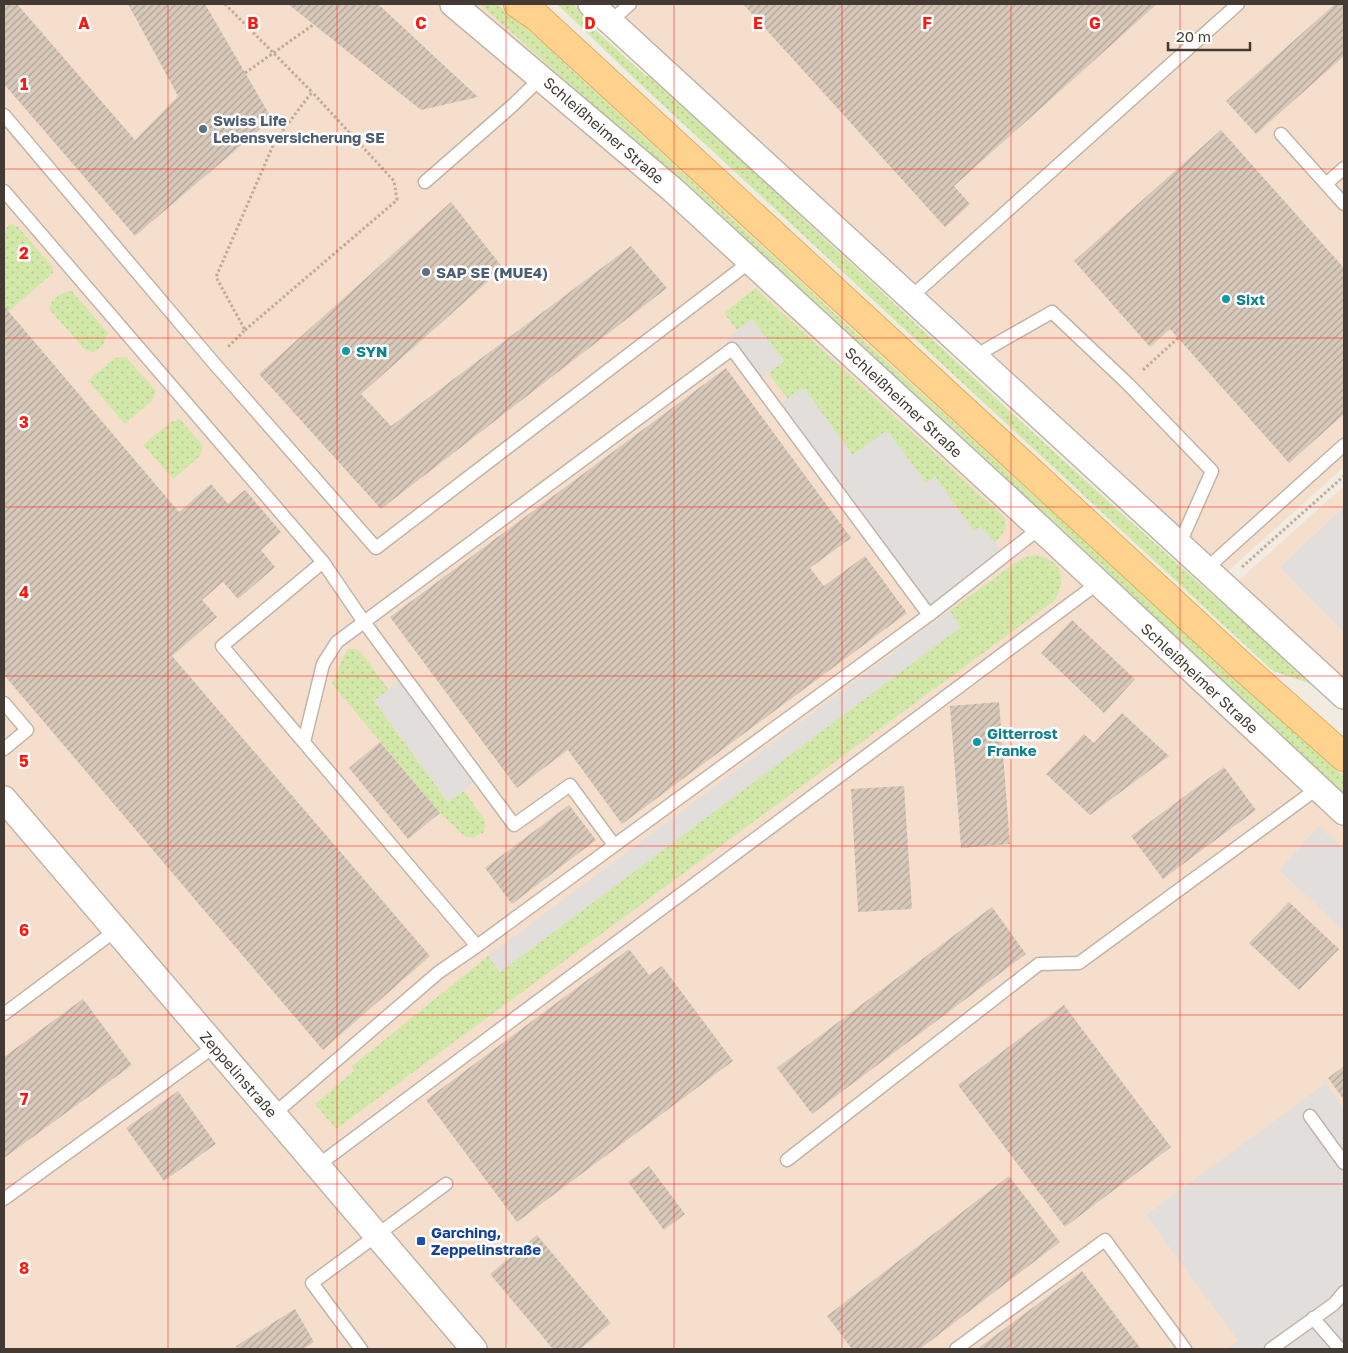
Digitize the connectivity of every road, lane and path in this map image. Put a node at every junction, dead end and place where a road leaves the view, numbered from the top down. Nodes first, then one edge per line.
1 (225, 4) edge
2 (454, 4) edge
3 (591, 4) edge
4 (630, 4) edge
5 (1238, 4) edge
6 (527, 8) edge
7 (610, 22) junction
8 (313, 25) dead end
9 (245, 73) dead end
10 (542, 77) junction
11 (312, 92) junction
12 (4, 115) edge
13 (1281, 134) dead end
14 (1344, 168) edge
15 (425, 182) dead end
16 (1326, 184) junction
17 (4, 191) edge
18 (1344, 204) edge
19 (751, 261) junction
20 (911, 297) junction
21 (245, 330) junction
22 (1178, 338) dead end
23 (975, 356) junction
24 (213, 362) junction
25 (1128, 384) junction
26 (1344, 445) edge
27 (1344, 476) edge
28 (1040, 528) junction
29 (1180, 543) junction
30 (323, 562) junction
31 (1215, 576) junction
32 (1098, 583) junction
33 (929, 615) junction
34 (364, 622) junction
35 (1344, 696) edge
36 (4, 703) edge
37 (304, 742) junction
38 (4, 749) edge
39 (1344, 757) edge
40 (1318, 788) junction
41 (4, 799) edge
42 (1344, 812) edge
43 (614, 845) junction
44 (116, 930) junction
45 (477, 946) junction
46 (4, 1014) edge
47 (215, 1046) junction
48 (274, 1114) junction
49 (1310, 1116) dead end
50 (787, 1160) dead end
51 (1344, 1163) edge
52 (317, 1166) junction
53 (446, 1184) dead end
54 (4, 1199) edge
55 (376, 1235) junction
56 (1344, 1292) edge
57 (1313, 1318) junction
58 (360, 1349) edge
59 (474, 1349) edge
60 (956, 1349) edge
61 (1185, 1349) edge
62 (1271, 1349) edge
63 (1340, 1349) edge

1 - 11 path
2 - 10 street, Schleißheimer Straße
3 - 7 street
4 - 7 lane
5 - 20 lane
6 - 39 main road
7 - 20 street
8 - 9 path, bridge
10 - 15 lane
10 - 19 street, Schleißheimer Straße
11 - 21 path
11 - 21 path
12 - 24 lane
13 - 16 lane
14 - 16 lane
16 - 18 lane
17 - 30 lane
19 - 24 lane
19 - 28 street, Schleißheimer Straße
20 - 23 street
21 - 24 path
22 - 25 path
23 - 25 lane
23 - 29 street
25 - 29 lane
26 - 31 lane
27 - 31 path
28 - 32 street, Schleißheimer Straße
28 - 33 lane
29 - 31 street
30 - 34 lane
30 - 37 lane
31 - 35 street
32 - 40 street, Schleißheimer Straße
32 - 52 lane
33 - 34 lane
33 - 43 lane
34 - 37 lane
34 - 43 lane
36 - 38 lane
37 - 45 lane
40 - 42 street, Schleißheimer Straße
40 - 50 lane
41 - 44 street, Zeppelinstraße
43 - 45 lane
44 - 46 lane
44 - 47 street, Zeppelinstraße
45 - 48 lane
47 - 48 street, Zeppelinstraße
47 - 54 lane
48 - 52 street, Zeppelinstraße
49 - 51 lane
52 - 55 street, Zeppelinstraße
53 - 55 lane
55 - 58 lane
55 - 59 street, Zeppelinstraße
56 - 57 lane
57 - 62 lane
57 - 63 lane
60 - 61 lane

